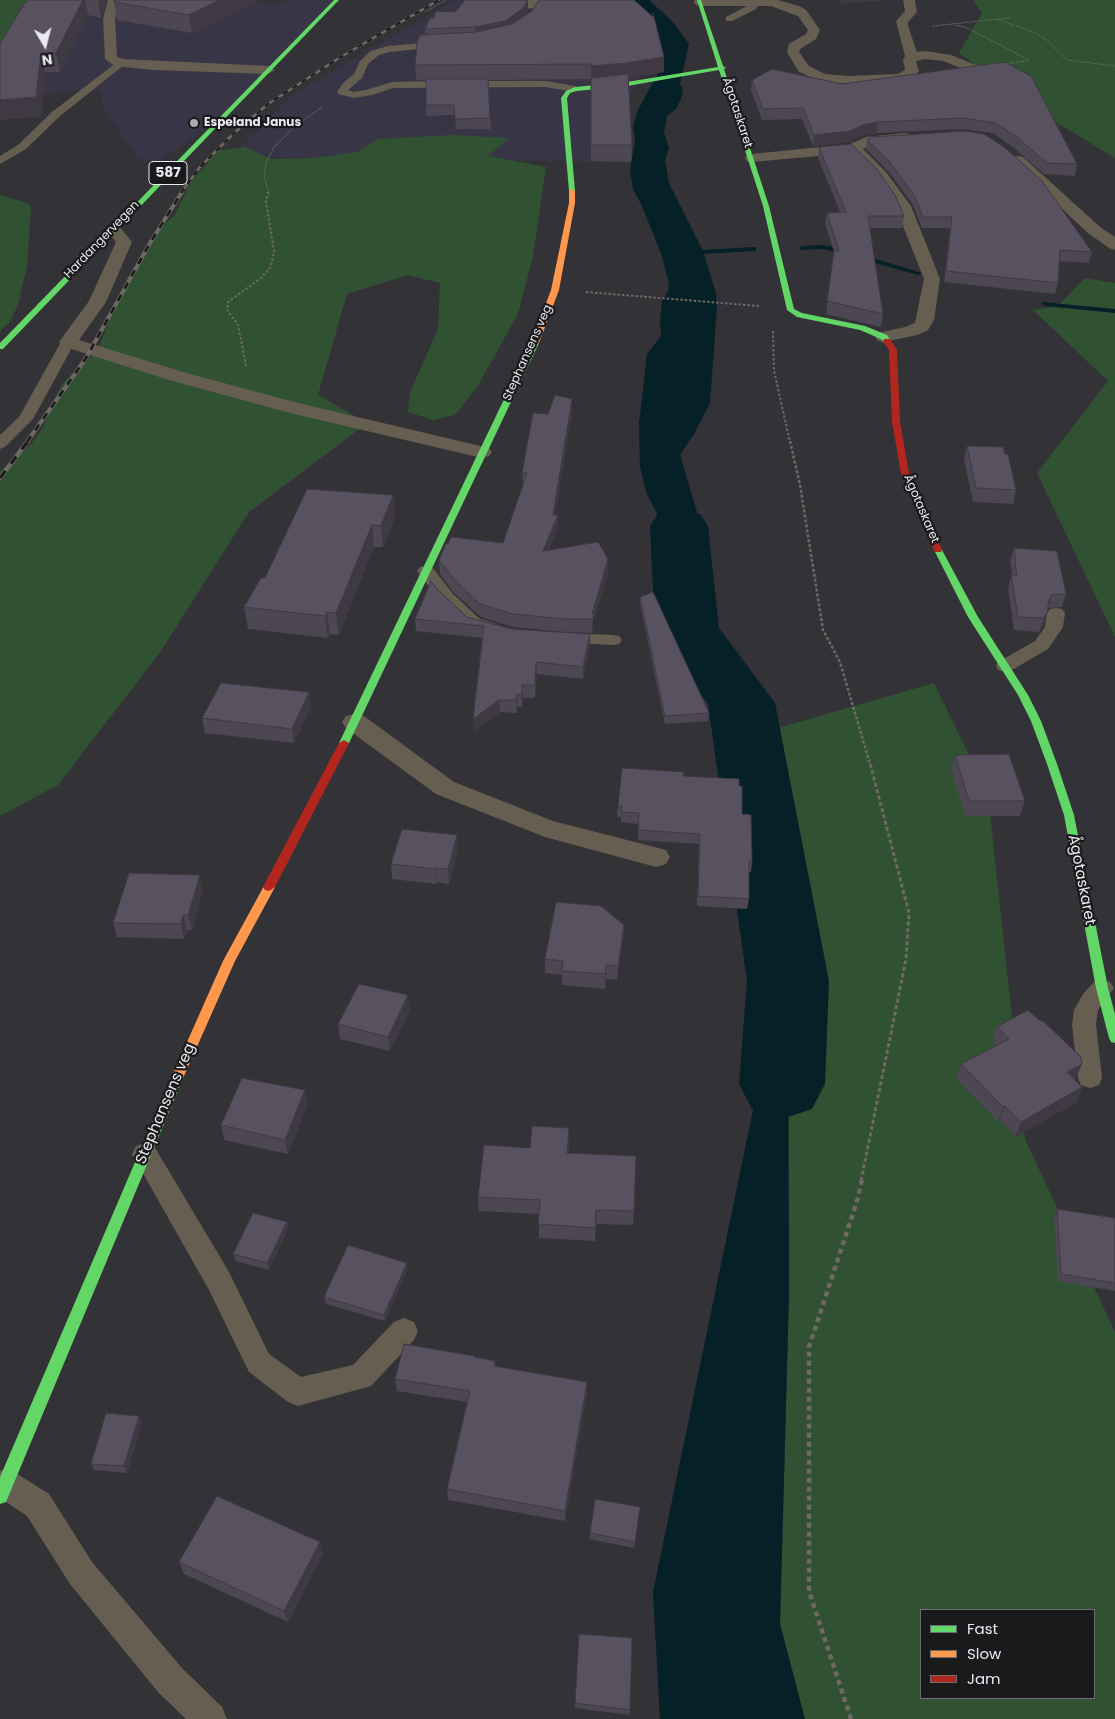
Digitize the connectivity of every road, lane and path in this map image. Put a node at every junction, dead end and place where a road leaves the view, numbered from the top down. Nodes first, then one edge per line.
1 (114, 0) edge
2 (337, 0) edge
3 (446, 0) edge
4 (477, 0) edge
5 (908, 0) edge
6 (699, 1) edge
7 (756, 1) edge
8 (538, 2) edge
9 (425, 12) dead end
10 (531, 16) edge
11 (1009, 18) dead end
12 (729, 19) dead end
13 (999, 20) junction
14 (902, 24) junction
15 (949, 25) junction
16 (458, 43) edge
17 (912, 57) junction
18 (120, 63) junction
19 (1012, 63) edge
20 (1115, 66) edge
21 (723, 68) junction
22 (268, 70) junction
23 (976, 70) edge
24 (575, 89) junction
25 (342, 92) junction
26 (915, 136) edge
27 (854, 148) junction
28 (1008, 152) edge
29 (752, 158) junction
30 (0, 161) edge
31 (113, 229) junction
32 (1115, 245) edge
33 (555, 290) junction
34 (720, 302) dead end
35 (791, 310) junction
36 (884, 338) junction
37 (68, 342) junction
38 (0, 347) edge
39 (240, 393) junction
40 (0, 444) edge
41 (482, 452) junction
42 (426, 571) junction
43 (1056, 613) edge
44 (512, 634) edge
45 (548, 637) edge
46 (613, 640) dead end
47 (1005, 666) junction
48 (355, 722) junction
49 (656, 857) dead end
50 (1102, 988) junction
51 (1115, 1038) edge
52 (1090, 1078) dead end
53 (145, 1154) junction
54 (404, 1331) dead end
55 (2, 1490) edge
56 (210, 1719) edge
57 (851, 1719) edge

1 - 18 street
2 - 22 street, Hardangervegen / 587
3 - 9 path
4 - 8 street
5 - 14 street
6 - 7 street
6 - 21 street
7 - 12 lane
7 - 17 street
8 - 10 lane
11 - 13 path
13 - 15 path
13 - 20 path
14 - 15 path
14 - 17 street
15 - 19 path
16 - 25 lane
17 - 23 street
18 - 22 street
18 - 30 lane
21 - 24 street
21 - 29 street, Ågotaskaret
22 - 31 street, Hardangervegen / 587
24 - 25 lane
24 - 33 street, Stephansens veg
25 - 39 path
26 - 27 street, Ågotaskaret
27 - 29 street, Ågotaskaret
27 - 36 street
28 - 32 street
29 - 35 street, Ågotaskaret
31 - 37 street
31 - 38 street, Hardangervegen / 587
33 - 34 path
33 - 41 street, Stephansens veg
35 - 36 street
35 - 57 path
36 - 47 street, Ågotaskaret
37 - 39 street
37 - 40 lane
39 - 41 street
41 - 42 street, Stephansens veg
42 - 44 lane
42 - 48 street, Stephansens veg
43 - 47 lane
45 - 46 lane
47 - 50 street, Ågotaskaret
48 - 49 street
48 - 53 street, Stephansens veg
50 - 51 street, Ågotaskaret
50 - 52 lane
53 - 54 lane
53 - 55 street, Stephansens veg
55 - 56 lane

